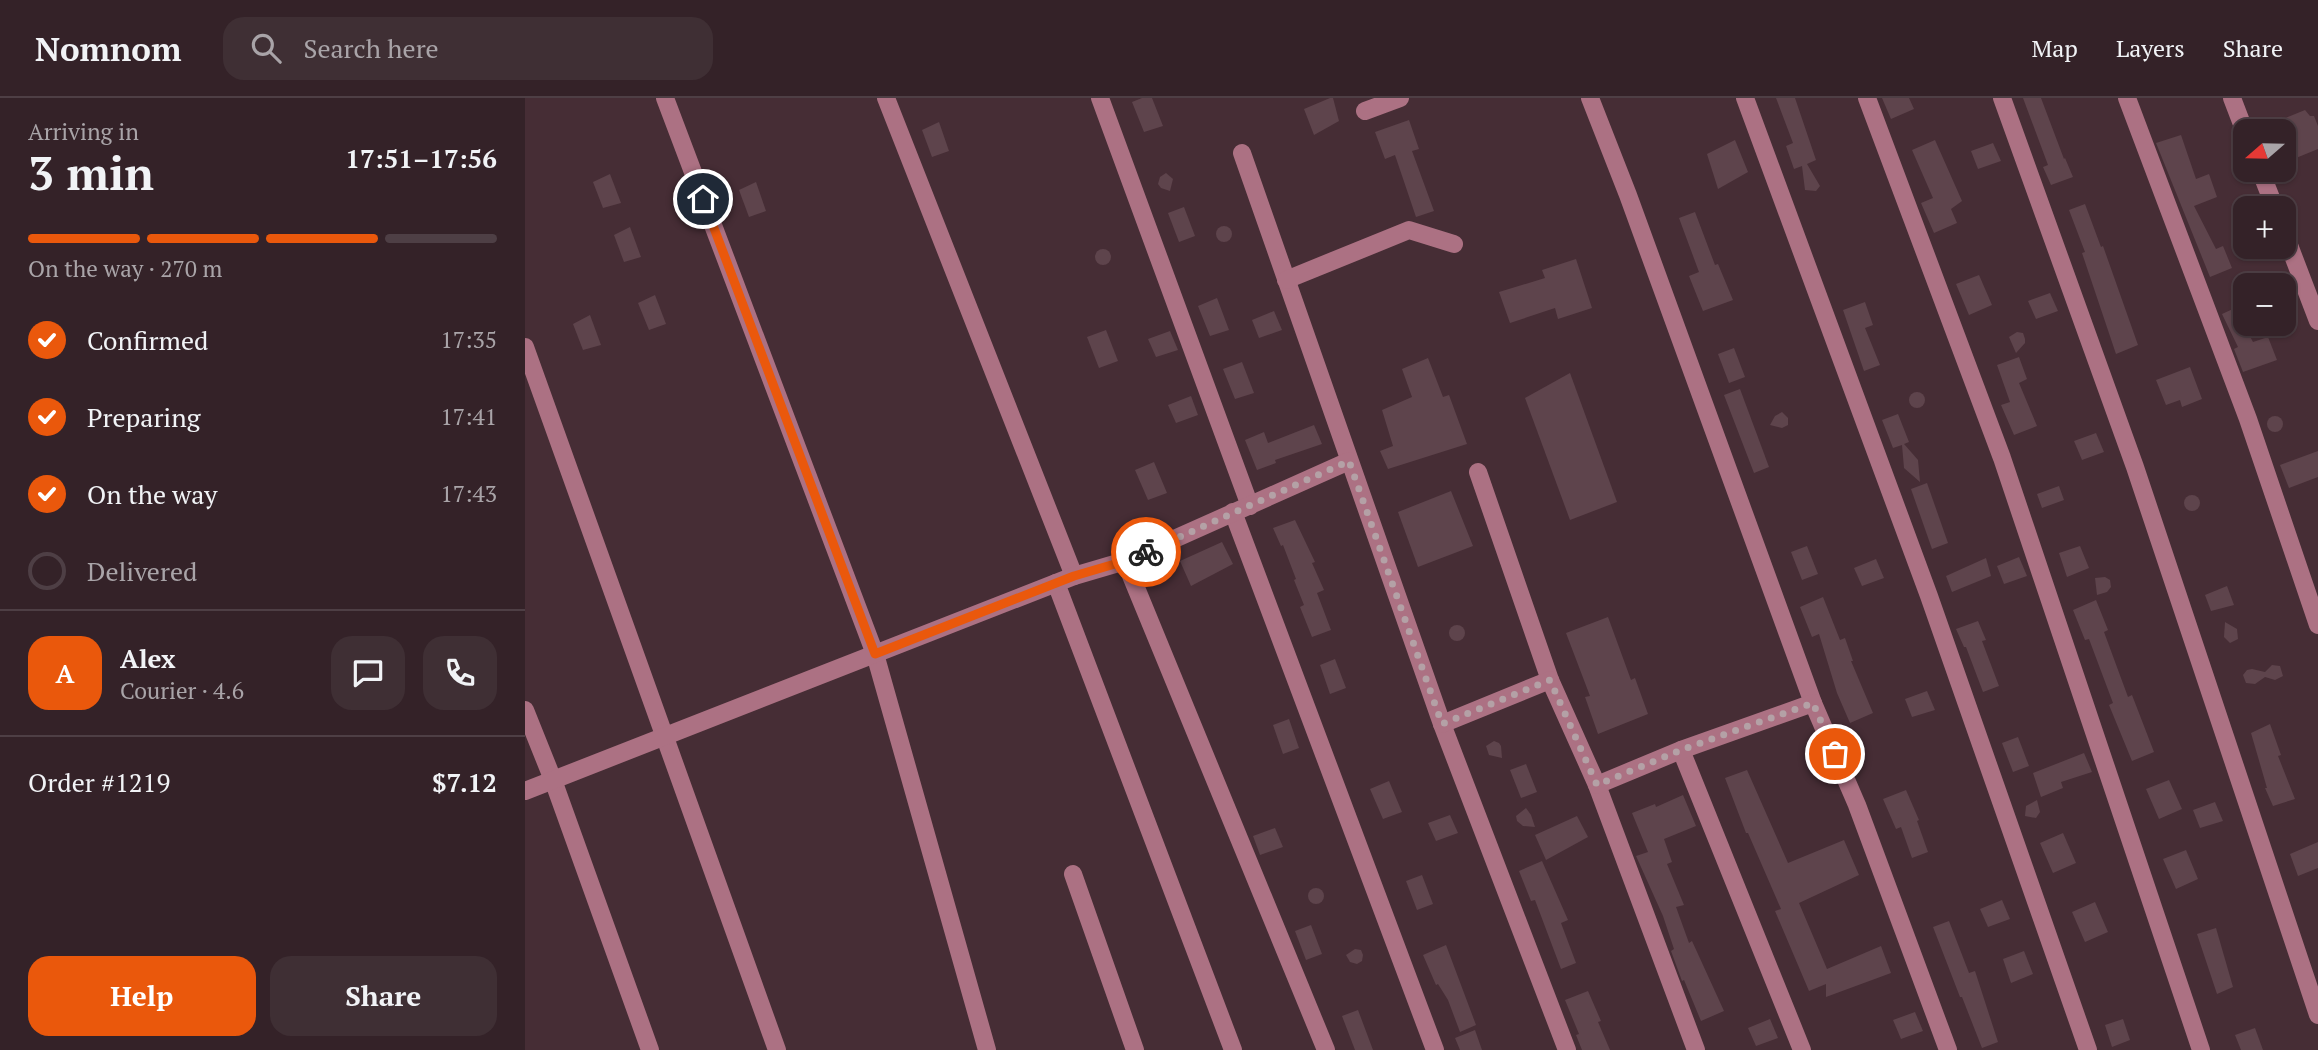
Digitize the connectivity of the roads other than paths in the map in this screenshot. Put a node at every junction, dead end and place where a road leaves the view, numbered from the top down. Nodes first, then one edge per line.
1 (665, 98) edge
2 (886, 98) edge
3 (1100, 98) edge
4 (1400, 98) edge
5 (1590, 98) edge
6 (1745, 98) edge
7 (1867, 98) edge
8 (2002, 98) edge
9 (2127, 98) edge
10 (2232, 98) edge
11 (1365, 111) dead end
12 (2240, 119) edge
13 (1242, 153) dead end
14 (1454, 244) dead end
15 (2294, 259) edge
16 (1286, 280) junction
17 (2318, 321) edge
18 (525, 347) edge
19 (1349, 461) junction
20 (1478, 472) dead end
21 (1242, 509) junction
22 (1125, 561) junction
23 (1074, 576) junction
24 (1056, 583) junction
25 (2318, 625) edge
26 (875, 654) junction
27 (1550, 680) junction
28 (1813, 703) junction
29 (525, 710) edge
30 (1442, 724) junction
31 (664, 736) junction
32 (1681, 750) junction
33 (553, 780) junction
34 (1597, 785) junction
35 (525, 791) edge
36 (1073, 874) dead end
37 (2318, 1015) edge
38 (650, 1050) edge
39 (777, 1050) edge
40 (988, 1050) edge
41 (1135, 1050) edge
42 (1233, 1050) edge
43 (1326, 1050) edge
44 (1435, 1050) edge
45 (1567, 1050) edge
46 (1696, 1050) edge
47 (1802, 1050) edge
48 (1948, 1050) edge
49 (2088, 1050) edge
50 (2201, 1050) edge

1 - 26 street
2 - 23 street
3 - 21 street
4 - 11 street
5 - 28 street
6 - 49 street
7 - 50 street
8 - 37 street
9 - 25 street
10 - 12 street
13 - 16 street
14 - 16 street
15 - 17 street
16 - 19 street
18 - 31 street
19 - 21 street
19 - 30 street
20 - 27 street
21 - 22 street
21 - 44 street
22 - 23 street
22 - 43 street
23 - 24 street
24 - 26 street
24 - 42 street
26 - 31 street
26 - 40 street
27 - 30 street
27 - 34 street
28 - 32 street
28 - 48 street
29 - 33 street
30 - 45 street
31 - 33 street
31 - 39 street
32 - 34 street
32 - 47 street
33 - 35 street
33 - 38 street
34 - 46 street
36 - 41 street

